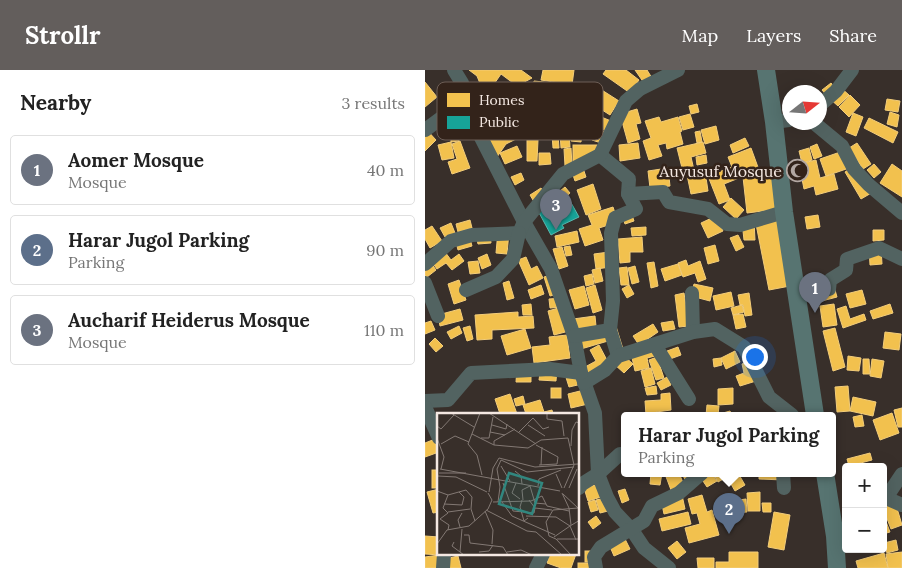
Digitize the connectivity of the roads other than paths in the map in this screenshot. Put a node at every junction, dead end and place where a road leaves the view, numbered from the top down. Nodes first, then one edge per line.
1 (454, 70) edge
2 (678, 70) edge
3 (766, 70) edge
4 (852, 70) edge
5 (461, 82) edge
6 (827, 99) edge
7 (437, 121) edge
8 (782, 121) edge
9 (425, 130) edge
10 (782, 130) edge
11 (823, 130) edge
12 (481, 140) edge
13 (600, 155) junction
14 (628, 194) junction
15 (784, 212) junction
16 (902, 213) edge
17 (522, 227) junction
18 (902, 259) edge
19 (425, 264) edge
20 (425, 283) edge
21 (466, 290) dead end
22 (692, 294) dead end
23 (796, 297) junction
24 (438, 316) dead end
25 (610, 330) junction
26 (693, 332) junction
27 (574, 336) junction
28 (655, 345) junction
29 (617, 356) junction
30 (583, 378) junction
31 (689, 399) dead end
32 (425, 401) edge
33 (425, 407) edge
34 (788, 412) edge
35 (815, 412) edge
36 (437, 434) edge
37 (620, 454) dead end
38 (599, 474) junction
39 (902, 474) edge
40 (697, 477) edge
41 (783, 477) edge
42 (826, 477) edge
43 (580, 487) edge
44 (784, 488) dead end
45 (887, 496) edge
46 (887, 500) edge
47 (902, 505) edge
48 (631, 530) junction
49 (840, 532) edge
50 (542, 556) edge
51 (536, 568) edge
52 (595, 568) edge
53 (669, 568) edge
54 (837, 568) edge

1 - 5 street
2 - 13 street
3 - 8 main road
4 - 6 street
7 - 9 street
10 - 15 main road
11 - 16 street
12 - 17 street
13 - 14 street
13 - 17 street
14 - 15 street
14 - 25 street
15 - 23 main road
17 - 19 street
17 - 21 street
17 - 27 street
18 - 23 street
20 - 24 street
22 - 26 street
23 - 35 main road
25 - 27 street
25 - 29 street
26 - 28 street
26 - 34 street
27 - 30 street
28 - 29 street
28 - 31 street
29 - 30 street
30 - 32 street
30 - 38 street
33 - 36 street
37 - 38 street
38 - 43 street
38 - 48 street
39 - 45 street
40 - 48 street
41 - 44 street
42 - 49 main road
46 - 47 street
48 - 52 street
48 - 53 street
49 - 54 main road
50 - 51 street

